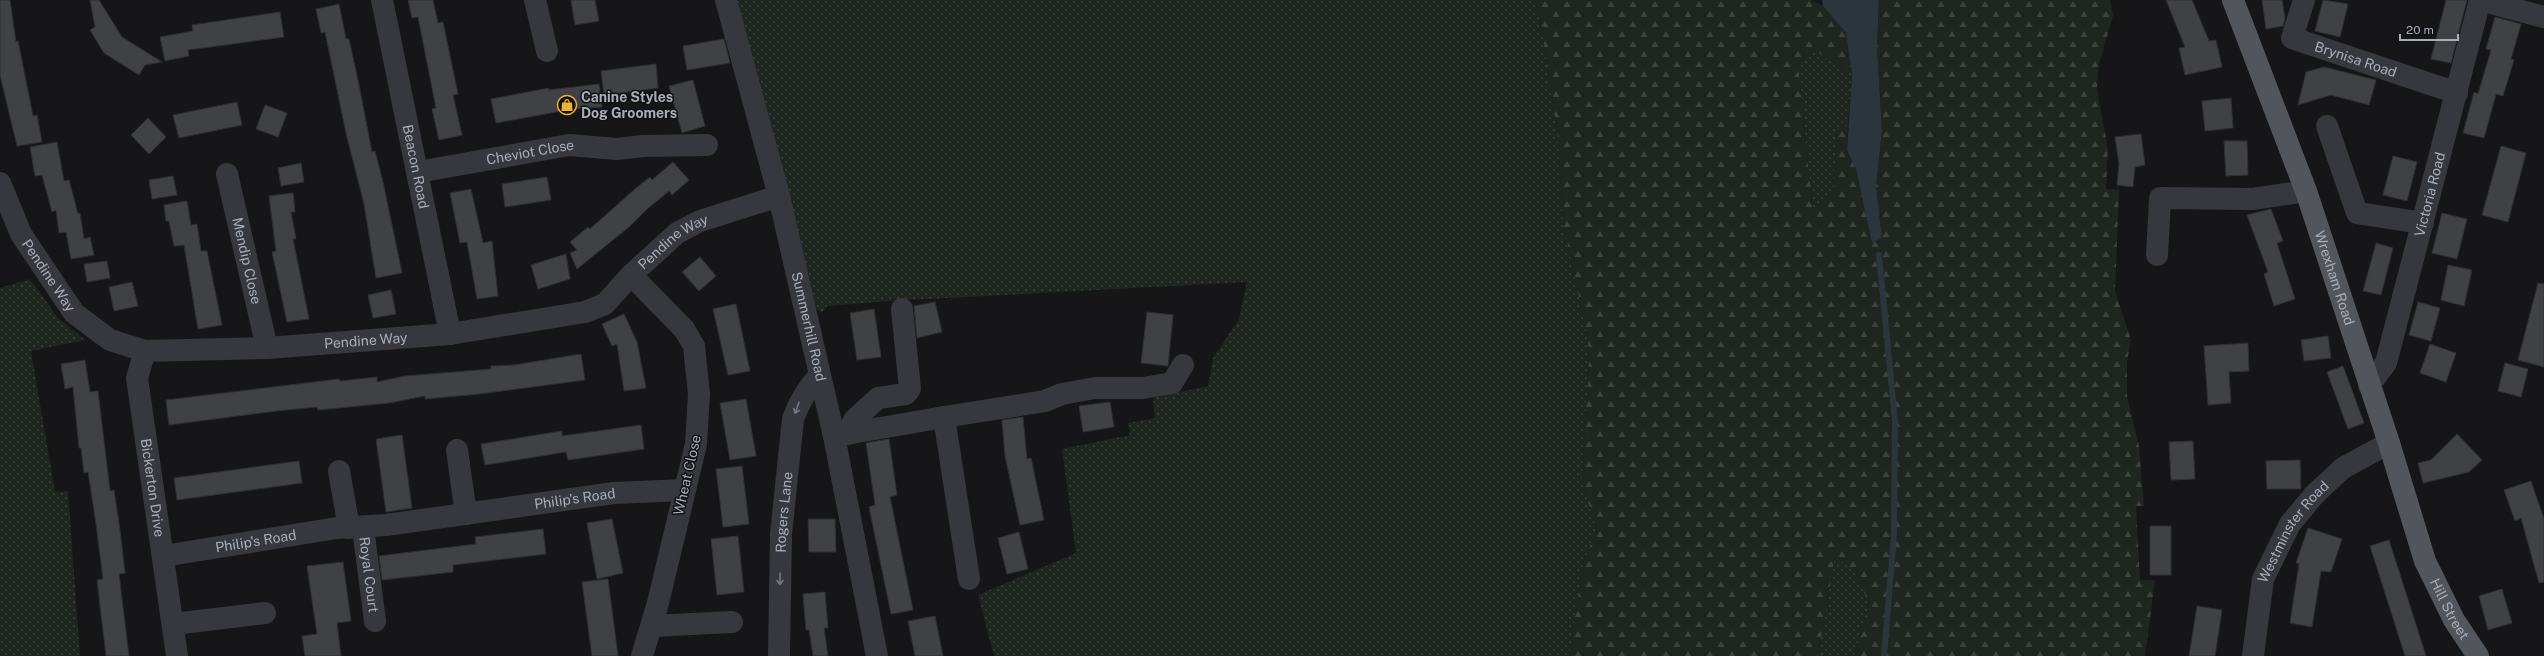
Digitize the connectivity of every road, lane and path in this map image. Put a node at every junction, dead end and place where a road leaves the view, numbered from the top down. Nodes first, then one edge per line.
1 (382, 0) edge
2 (535, 0) edge
3 (726, 0) edge
4 (2233, 0) edge
5 (2304, 0) edge
6 (2480, 0) edge
7 (2544, 17) edge
8 (547, 52) dead end
9 (2457, 93) junction
10 (2327, 126) dead end
11 (706, 145) dead end
12 (418, 172) junction
13 (227, 174) dead end
14 (0, 183) edge
15 (2306, 191) junction
16 (779, 196) junction
17 (2423, 223) junction
18 (2157, 255) dead end
19 (631, 275) junction
20 (902, 309) dead end
21 (450, 334) junction
22 (266, 348) junction
23 (145, 351) junction
24 (1183, 365) dead end
25 (819, 376) junction
26 (2369, 385) junction
27 (944, 417) junction
28 (841, 435) junction
29 (2390, 444) junction
30 (457, 450) dead end
31 (339, 471) dead end
32 (684, 490) junction
33 (466, 514) junction
34 (356, 528) junction
35 (162, 556) junction
36 (2425, 561) joint
37 (969, 579) dead end
38 (265, 613) dead end
39 (376, 621) dead end
40 (732, 622) dead end
41 (173, 624) junction
42 (652, 626) junction
43 (177, 656) edge
44 (642, 656) edge
45 (779, 656) edge
46 (877, 656) edge
47 (2253, 656) edge
48 (2478, 656) edge

1 - 12 street, Beacon Road
2 - 8 street
3 - 16 street, Summerhill Road
4 - 15 main road, Wrexham Road
5 - 9 street, Brynisa Road
6 - 7 street
6 - 9 street, Victoria Road
9 - 17 street, Victoria Road
10 - 17 street
11 - 12 street, Cheviot Close
12 - 21 street, Beacon Road
13 - 22 street, Mendip Close
14 - 23 street, Pendine Way
15 - 18 street
15 - 26 main road, Wrexham Road
16 - 19 street, Pendine Way
16 - 25 street, Summerhill Road
17 - 26 street, Victoria Road
19 - 21 street, Pendine Way
19 - 32 street, Wheat Close
20 - 28 street
21 - 22 street, Pendine Way
22 - 23 street, Pendine Way
23 - 35 street, Bickerton Drive
24 - 27 street
25 - 28 street, Summerhill Road
25 -> 45 street, Rogers Lane
26 - 29 main road, Wrexham Road
27 - 28 street
27 - 37 street
28 - 46 street, Summerhill Road
29 - 36 main road, Wrexham Road
29 - 47 street, Westminster Road
30 - 33 street
31 - 34 street
32 - 33 street, Philip's Road
32 - 42 street, Wheat Close
33 - 34 street, Philip's Road
34 - 35 street, Philip's Road
34 - 39 street, Royal Court
35 - 41 street, Bickerton Drive
36 - 48 main road, Hill Street
38 - 41 street
40 - 42 street
41 - 43 street, Bickerton Drive
42 - 44 street, Wheat Close

